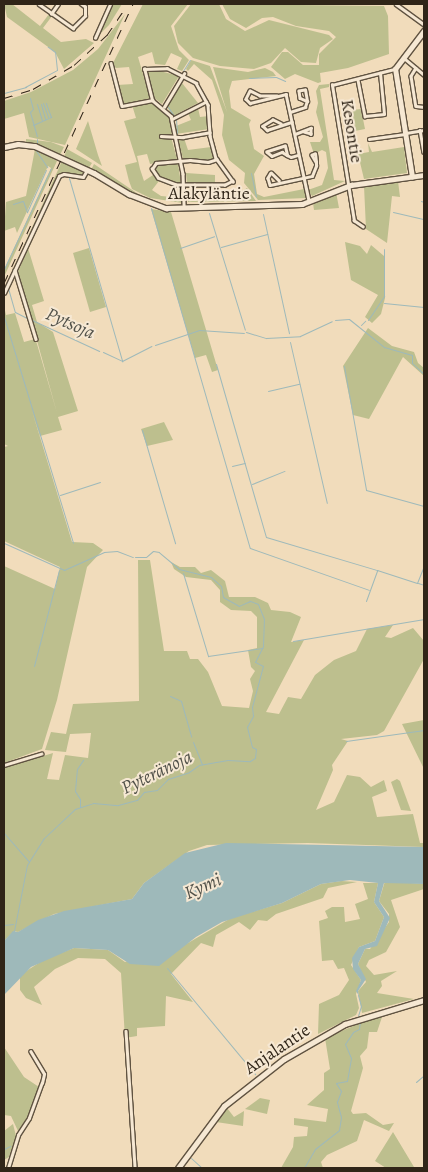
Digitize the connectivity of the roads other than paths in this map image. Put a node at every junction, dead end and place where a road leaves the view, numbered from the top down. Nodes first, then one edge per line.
1 (39, 4) edge
2 (58, 4) edge
3 (82, 4) edge
4 (110, 4) edge
5 (396, 4) edge
6 (51, 14) junction
7 (424, 24) edge
8 (424, 31) edge
9 (95, 38) dead end
10 (403, 58) junction
11 (111, 63) dead end
12 (416, 68) junction
13 (395, 69) junction
14 (380, 73) junction
15 (184, 74) junction
16 (424, 75) edge
17 (358, 80) junction
18 (260, 98) junction
19 (152, 100) junction
20 (307, 101) dead end
21 (207, 102) junction
22 (164, 107) junction
23 (424, 107) edge
24 (290, 112) junction
25 (172, 119) junction
26 (292, 122) junction
27 (280, 124) junction
28 (420, 130) junction
29 (424, 130) edge
30 (210, 132) junction
31 (304, 132) dead end
32 (294, 134) junction
33 (405, 134) junction
34 (161, 136) dead end
35 (174, 136) junction
36 (369, 139) dead end
37 (4, 148) edge
38 (424, 152) edge
39 (287, 155) junction
40 (298, 155) junction
41 (217, 159) junction
42 (180, 161) junction
43 (316, 162) dead end
44 (87, 170) junction
45 (424, 175) edge
46 (412, 177) junction
47 (303, 178) junction
48 (279, 181) junction
49 (184, 185) junction
50 (348, 185) junction
51 (309, 202) junction
52 (184, 208) junction
53 (363, 227) dead end
54 (15, 270) junction
55 (4, 293) edge
56 (36, 339) dead end
57 (41, 754) dead end
58 (4, 765) edge
59 (424, 1000) edge
60 (126, 1031) dead end
61 (31, 1052) dead end
62 (8, 1168) edge
63 (135, 1168) edge
64 (178, 1168) edge

1 - 6 street
2 - 6 street
3 - 6 street
4 - 9 street
5 - 7 street
8 - 10 street
10 - 12 street
10 - 13 street
11 - 19 street
12 - 16 street
12 - 23 street
13 - 14 street, Kesontie
13 - 33 street
14 - 17 street, Kesontie
14 - 17 street
15 - 19 street
15 - 21 street
15 - 22 street
17 - 50 street, Kesontie
18 - 18 street
18 - 24 street
19 - 22 street
20 - 24 street
21 - 25 street
21 - 30 street
22 - 25 street
24 - 26 street
25 - 35 street
26 - 27 street
26 - 32 street
27 - 27 street
28 - 29 street
28 - 33 street
28 - 38 street
30 - 35 street
30 - 41 street
31 - 32 street
32 - 40 street
33 - 36 street
33 - 46 street
34 - 35 street
35 - 42 street
37 - 44 street, Alakyläntie
39 - 39 street
39 - 40 street
40 - 47 street
41 - 42 street
41 - 49 street
42 - 49 street
42 - 49 street
43 - 47 street
44 - 52 street, Alakyläntie
44 - 54 street
45 - 46 street, Alakyläntie
46 - 50 street, Alakyläntie
47 - 48 street
47 - 51 street
48 - 48 street
49 - 52 street
50 - 51 street, Alakyläntie
50 - 53 street
51 - 52 street, Alakyläntie
54 - 55 street
54 - 56 street
57 - 58 street
59 - 64 street, Anjalantie
60 - 63 street
61 - 62 street

